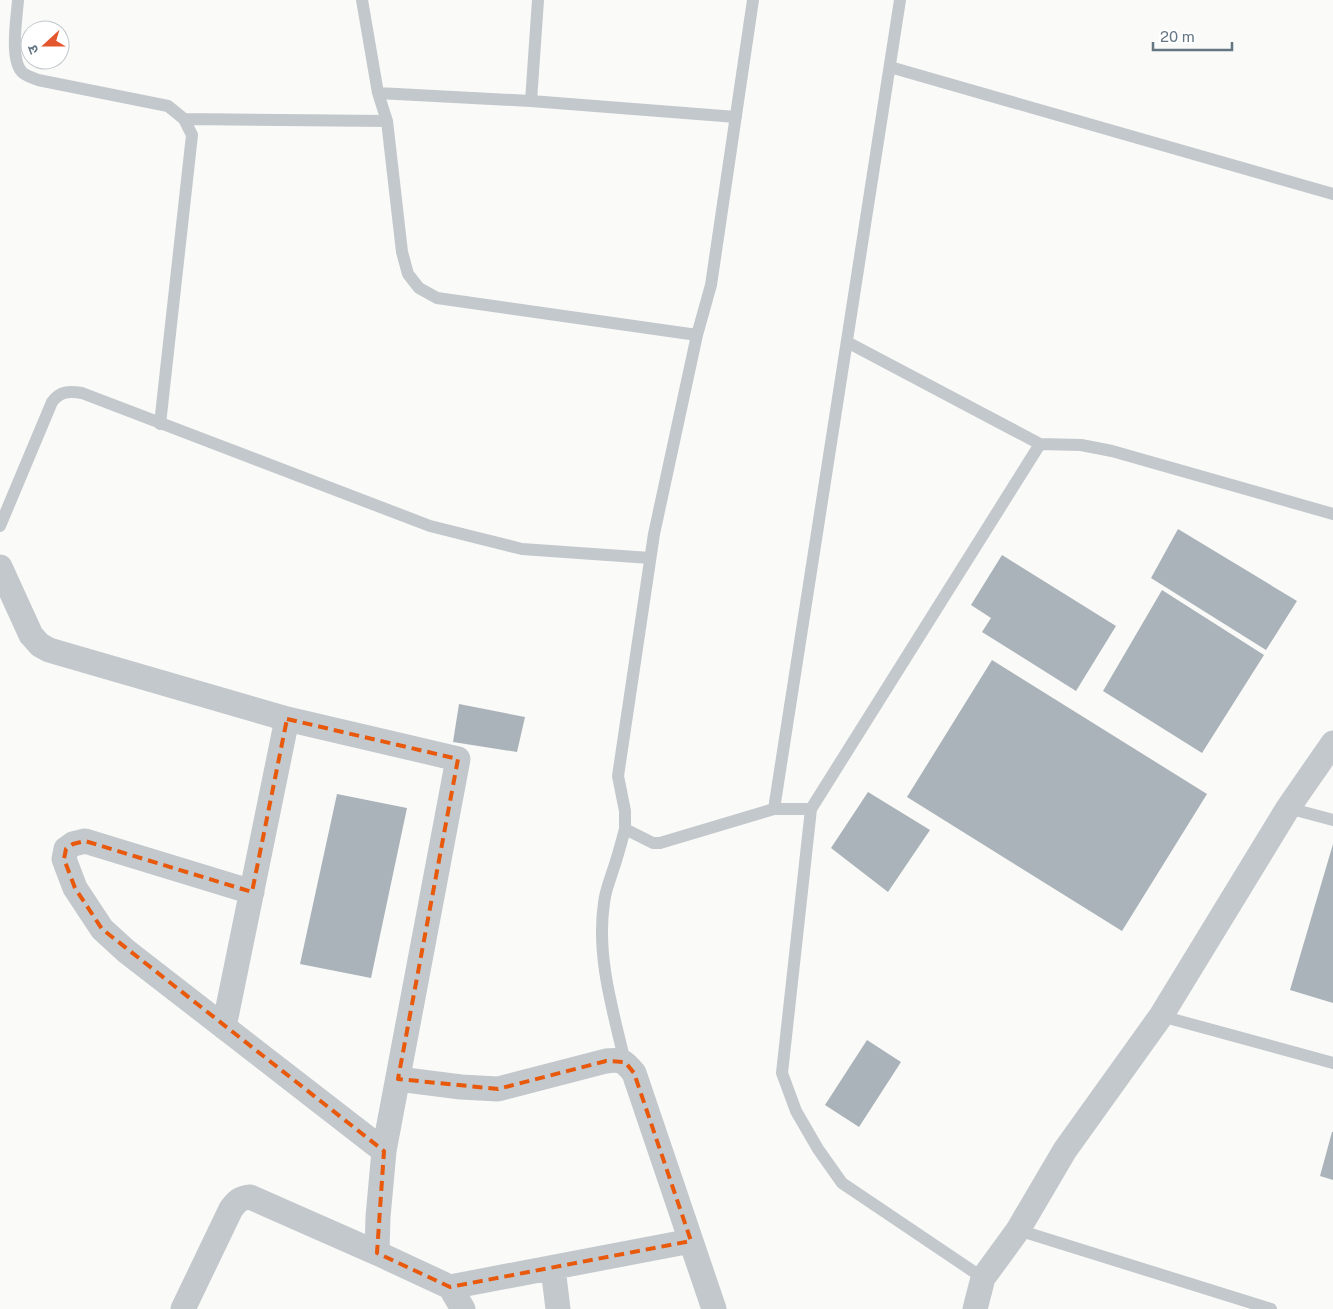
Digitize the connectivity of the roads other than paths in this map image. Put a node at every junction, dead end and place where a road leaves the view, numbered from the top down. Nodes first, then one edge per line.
1 (18, 0) edge
2 (362, 0) edge
3 (538, 0) edge
4 (753, 0) edge
5 (900, 0) edge
6 (890, 67) junction
7 (378, 92) junction
8 (530, 101) junction
9 (736, 117) junction
10 (184, 120) junction
11 (387, 121) junction
12 (1333, 194) edge
13 (697, 335) junction
14 (847, 342) junction
15 (160, 424) junction
16 (1040, 444) junction
17 (1333, 514) edge
18 (0, 526) edge
19 (650, 558) junction
20 (0, 567) edge
21 (287, 719) junction
22 (1333, 743) edge
23 (1288, 808) junction
24 (774, 809) junction
25 (811, 809) junction
26 (1333, 820) edge
27 (625, 829) junction
28 (252, 892) junction
29 (1161, 1016) junction
30 (224, 1027) junction
31 (625, 1062) junction
32 (1333, 1063) edge
33 (398, 1079) junction
34 (384, 1151) junction
35 (1018, 1230) junction
36 (690, 1242) junction
37 (377, 1253) junction
38 (552, 1268) junction
39 (983, 1278) junction
40 (450, 1287) junction
41 (184, 1309) edge
42 (462, 1309) edge
43 (558, 1309) edge
44 (714, 1309) edge
45 (975, 1309) edge
46 (1271, 1309) edge

1 - 10 lane
2 - 7 lane
3 - 8 lane
4 - 9 lane
5 - 6 lane
6 - 12 lane
6 - 14 lane
7 - 8 lane
7 - 11 lane
8 - 9 lane
9 - 13 lane
10 - 11 lane
10 - 15 lane
11 - 13 lane
13 - 19 lane
14 - 16 lane
14 - 24 lane
15 - 18 lane
15 - 19 lane
16 - 17 lane
16 - 25 lane
19 - 27 lane
20 - 21 street
21 - 28 street
21 - 33 street
22 - 23 street
23 - 26 lane
23 - 29 street
24 - 25 lane
24 - 27 lane
25 - 39 lane
27 - 31 lane
28 - 30 street
28 - 30 street
29 - 32 lane
29 - 35 street
30 - 34 street
31 - 33 street
31 - 36 street
33 - 34 street
34 - 37 street
35 - 39 street
35 - 46 lane
36 - 38 street
36 - 44 street
37 - 40 street
37 - 41 street
38 - 40 street
38 - 43 street
39 - 45 street
40 - 42 street

